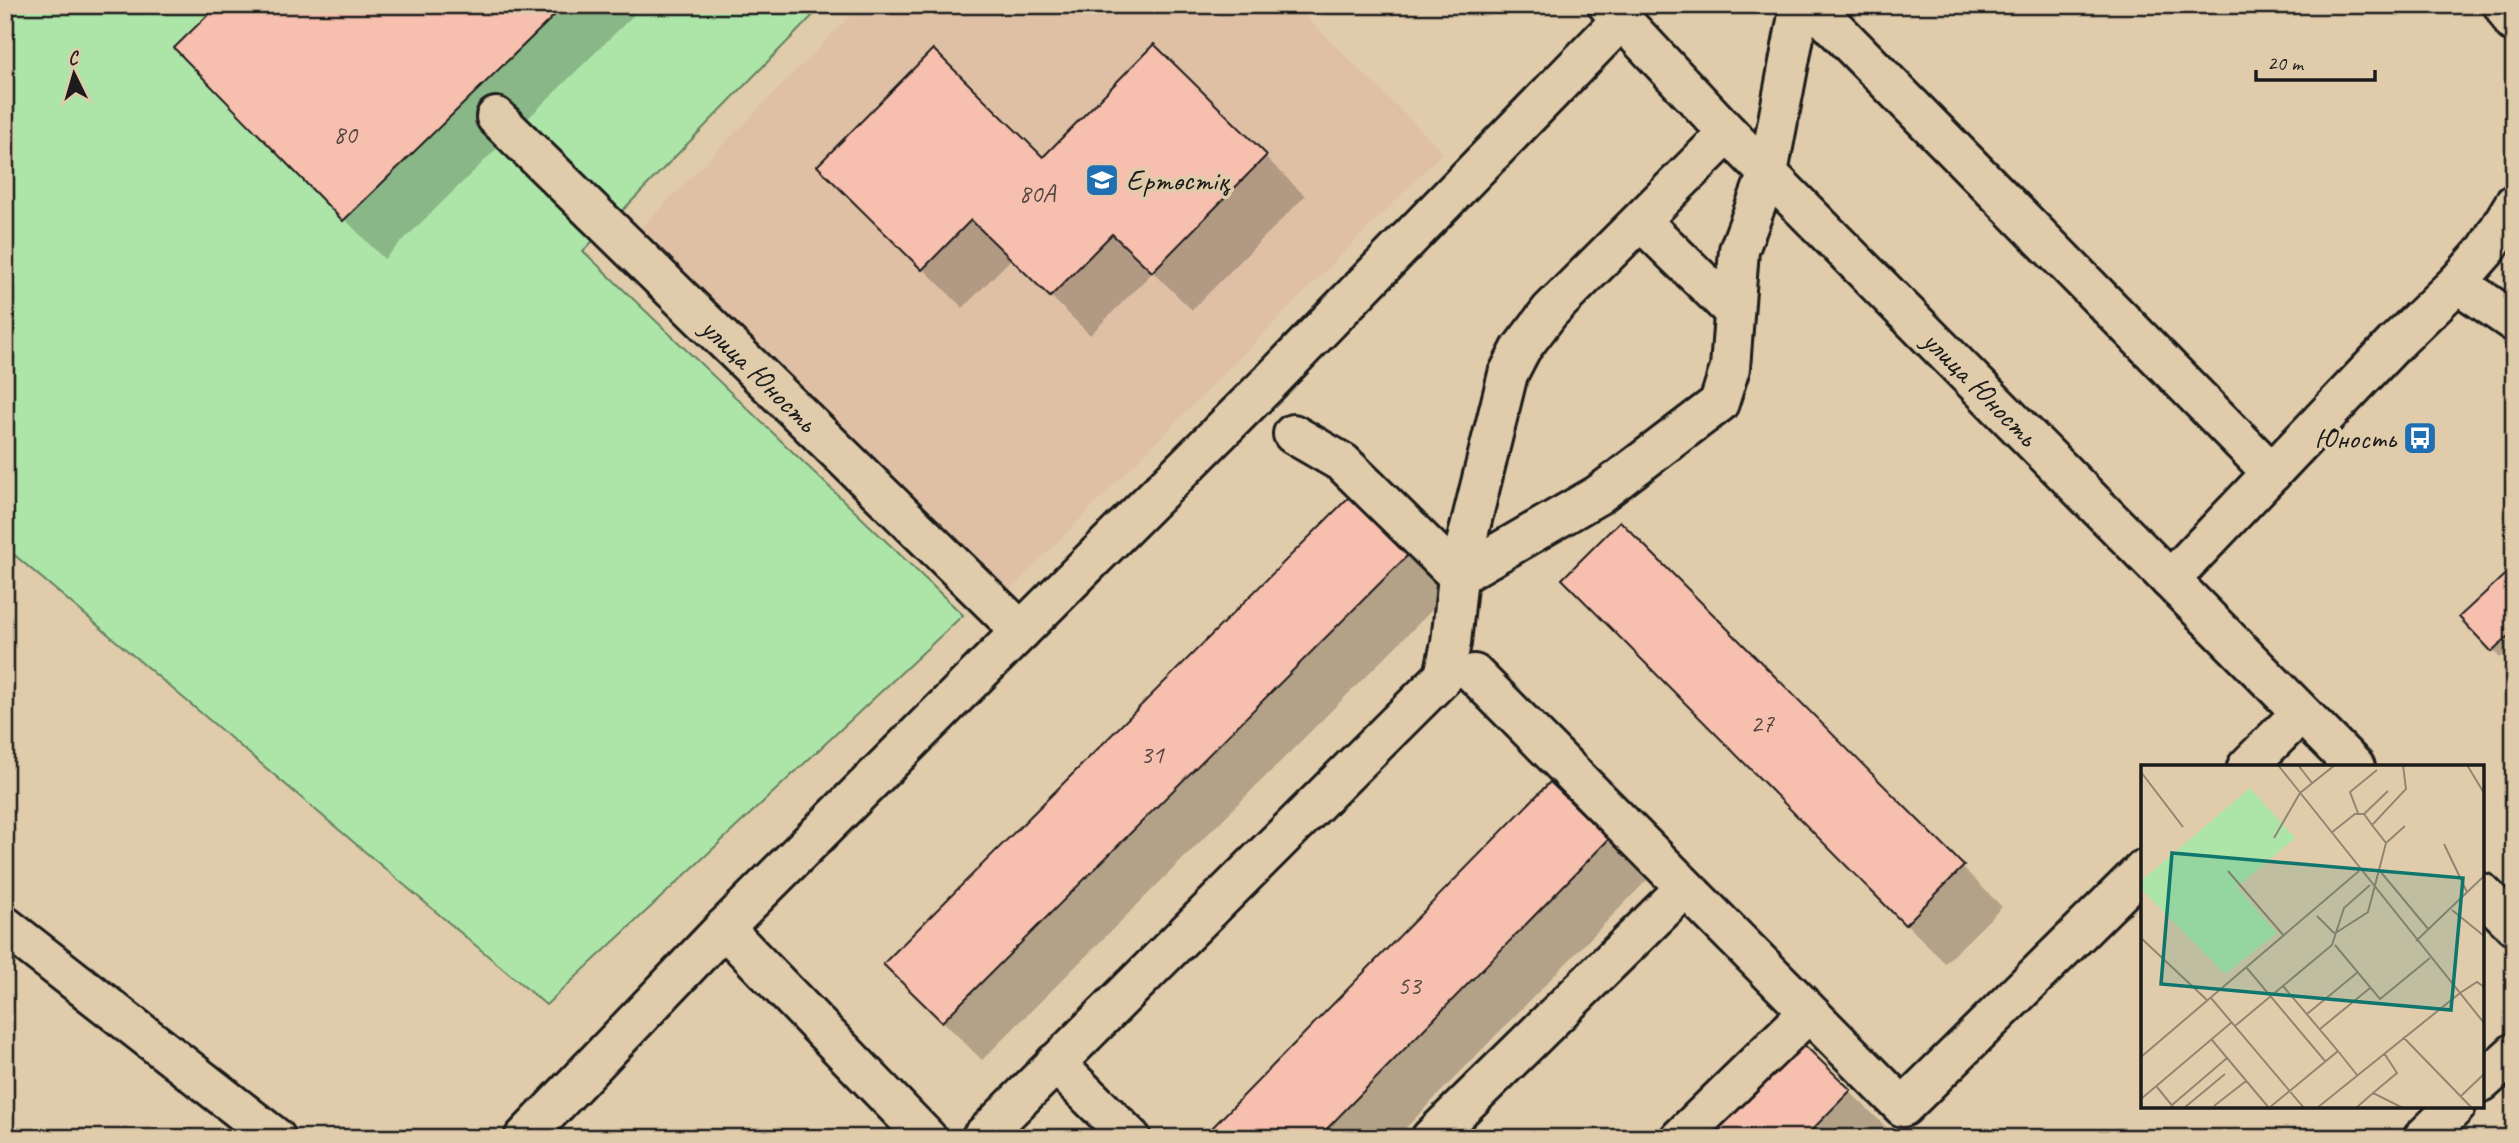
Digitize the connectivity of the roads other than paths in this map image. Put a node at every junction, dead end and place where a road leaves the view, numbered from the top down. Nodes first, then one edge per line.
1 (1800, 5) edge
2 (1811, 5) edge
3 (2503, 5) edge
4 (1615, 13) edge
5 (2514, 23) edge
6 (496, 117) dead end
7 (1728, 133) junction
8 (1768, 173) junction
9 (2514, 204) edge
10 (1641, 220) junction
11 (2457, 283) junction
12 (1734, 312) junction
13 (2514, 322) edge
14 (1293, 434) dead end
15 (2272, 473) junction
16 (1458, 576) junction
17 (2170, 580) junction
18 (1021, 631) junction
19 (1474, 674) dead end
20 (2301, 713) junction
21 (2249, 765) edge
22 (2353, 765) edge
23 (2141, 872) edge
24 (1685, 888) junction
25 (2484, 895) edge
26 (2514, 925) edge
27 (5, 926) edge
28 (724, 928) junction
29 (1808, 1013) junction
30 (2514, 1053) edge
31 (1055, 1063) junction
32 (2484, 1080) edge
33 (2454, 1108) edge
34 (276, 1138) edge
35 (524, 1138) edge
36 (928, 1138) edge
37 (981, 1138) edge
38 (1131, 1138) edge
39 (1431, 1138) edge
40 (1680, 1138) edge
41 (2423, 1138) edge

1 - 8 street
2 - 15 street
3 - 5 street
4 - 7 street, улица Юность
4 - 18 street
6 - 18 street, улица Юность
7 - 8 street, улица Юность
7 - 10 street
8 - 12 street
8 - 17 street, улица Юность
9 - 11 street
10 - 12 street
10 - 16 street
11 - 13 street
11 - 15 street
12 - 16 street
14 - 16 street
15 - 17 street
16 - 31 street
17 - 20 street, улица Юность
18 - 28 street
19 - 24 street
20 - 21 street
20 - 22 street, улица Юность
23 - 29 street
24 - 29 street
24 - 39 street
25 - 26 street
27 - 34 street
28 - 35 street
28 - 36 street
29 - 40 street
30 - 32 street
31 - 37 street
31 - 38 street
33 - 41 street

